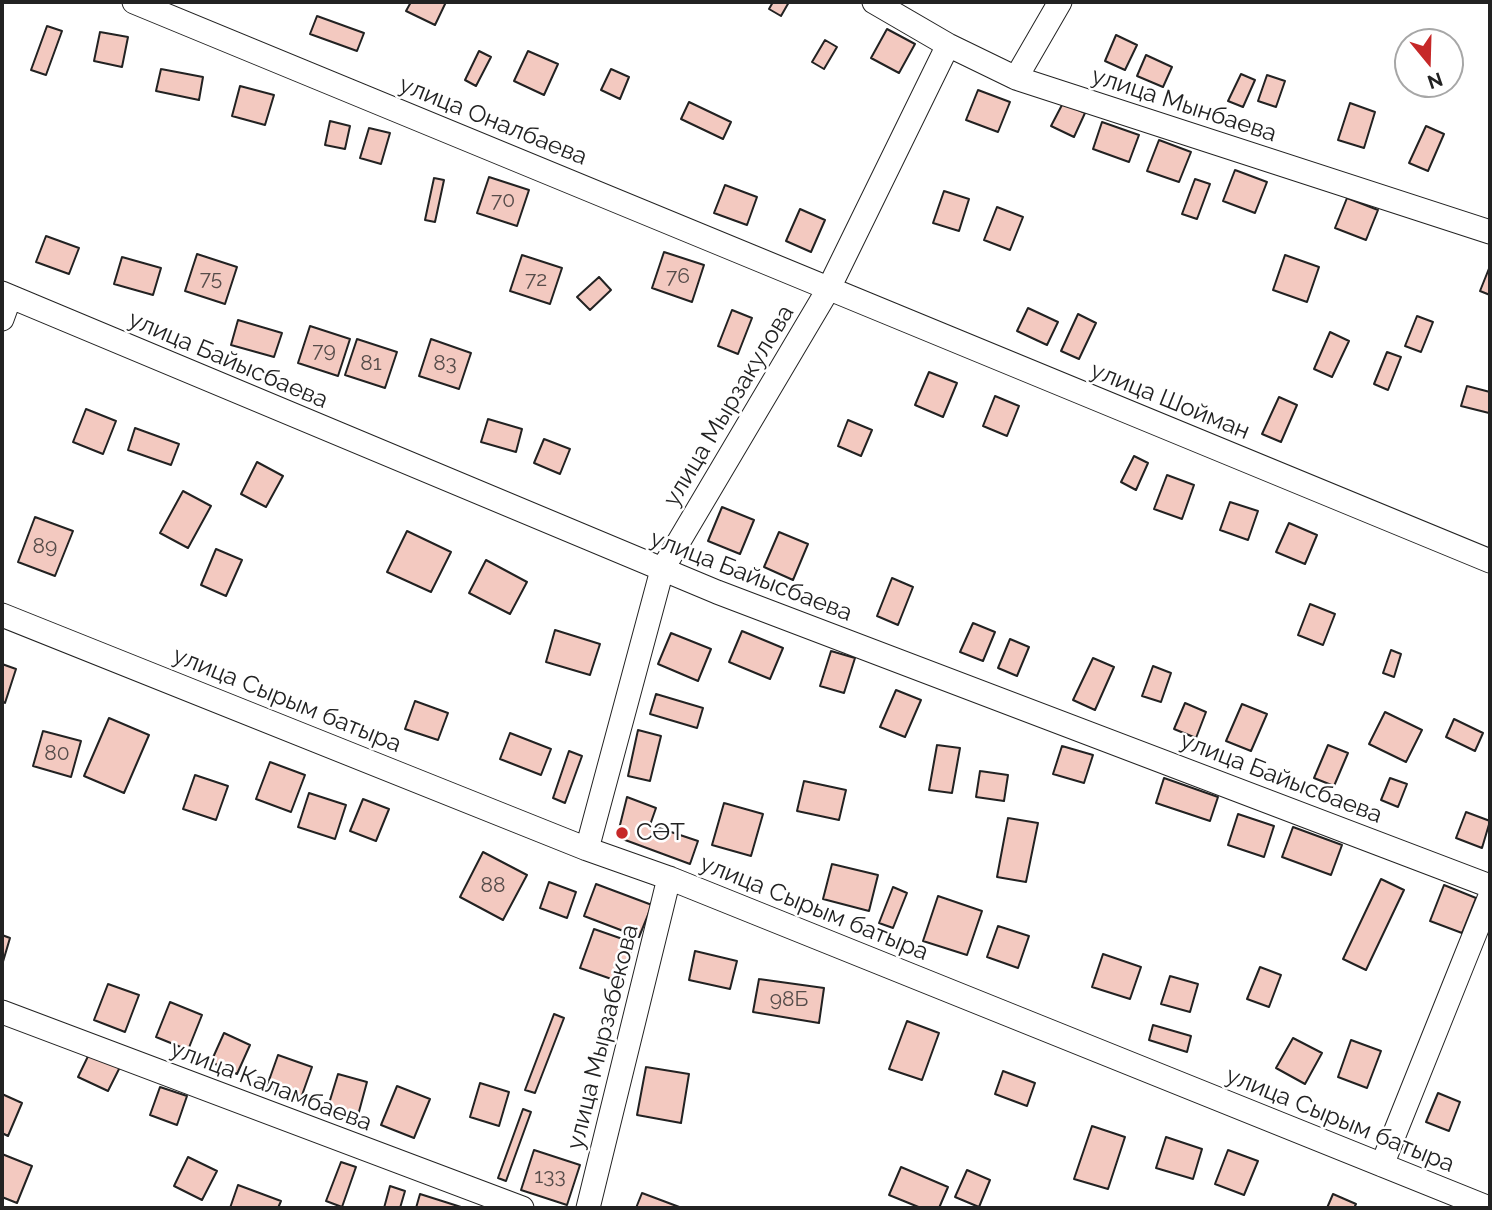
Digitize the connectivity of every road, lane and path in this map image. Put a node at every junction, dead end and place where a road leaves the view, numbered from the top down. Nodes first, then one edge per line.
1 (134, 2) edge
2 (874, 2) edge
3 (1060, 2) edge
4 (948, 46) junction
5 (1016, 78) junction
6 (1490, 232) edge
7 (830, 289) junction
8 (6, 295) edge
9 (2, 319) edge
10 (1490, 561) edge
11 (662, 570) junction
12 (2, 615) edge
13 (587, 849) junction
14 (668, 878) junction
15 (1490, 886) edge
16 (1490, 896) edge
17 (2, 1012) edge
18 (1382, 1165) junction
19 (522, 1208) edge
20 (588, 1208) edge
21 (1489, 1208) edge

1 - 7 street, улица Оналбаева
2 - 4 street, улица Мынбаева
3 - 5 street
4 - 5 street, улица Мынбаева
4 - 7 street, улица Мырзакулова
5 - 6 street, улица Мынбаева
7 - 10 street, улица Шойман
7 - 11 street, улица Мырзакулова
8 - 9 street
8 - 11 street, улица Байысбаева
11 - 13 street, улица Мырзакулова
11 - 15 street, улица Байысбаева
12 - 13 street, улица Сырым батыра
13 - 14 street, улица Сырым батыра
14 - 18 street, улица Сырым батыра
14 - 20 street, улица Мырзабекова
16 - 18 street
17 - 19 street, улица Каламбаева
18 - 21 street, улица Сырым батыра

